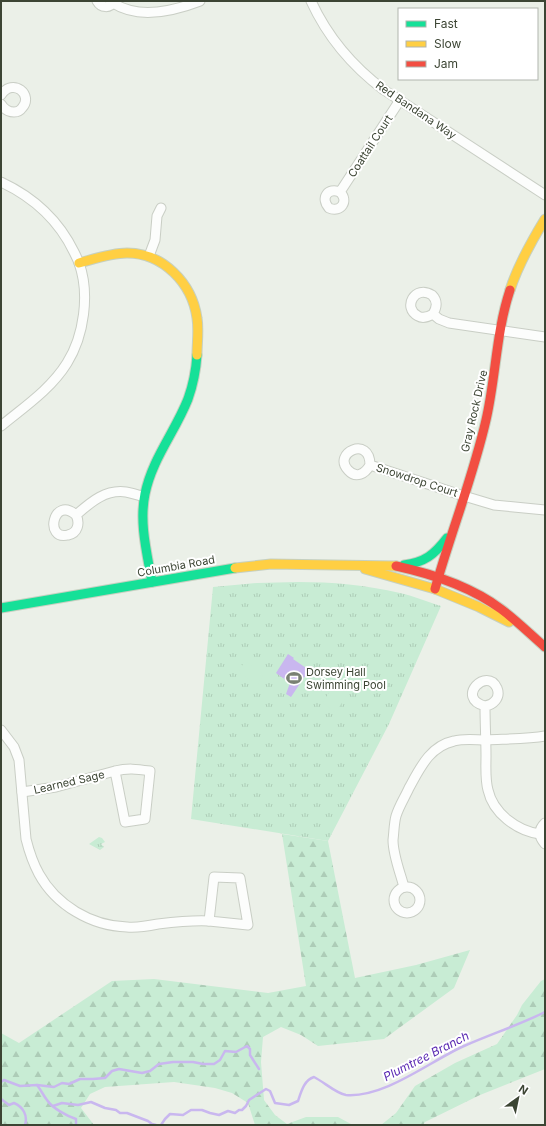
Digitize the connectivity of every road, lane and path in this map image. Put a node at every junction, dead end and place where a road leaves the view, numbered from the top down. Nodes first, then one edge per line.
1 (97, 1) edge
2 (200, 1) edge
3 (311, 1) edge
4 (114, 2) edge
5 (1, 95) edge
6 (400, 100) junction
7 (1, 104) edge
8 (1, 182) edge
9 (340, 192) dead end
10 (545, 195) edge
11 (161, 208) dead end
12 (545, 219) edge
13 (149, 256) junction
14 (80, 264) junction
15 (433, 314) dead end
16 (501, 331) junction
17 (545, 337) edge
18 (1, 426) edge
19 (370, 465) dead end
20 (464, 496) junction
21 (144, 497) junction
22 (545, 510) edge
23 (76, 516) dead end
24 (452, 530) junction
25 (356, 566) junction
26 (396, 566) junction
27 (438, 577) junction
28 (152, 582) junction
29 (435, 589) junction
30 (1, 608) edge
31 (534, 637) junction
32 (545, 647) edge
33 (485, 706) dead end
34 (1, 730) edge
35 (545, 736) edge
36 (486, 740) junction
37 (115, 771) junction
38 (22, 792) junction
39 (545, 823) edge
40 (540, 834) junction
41 (545, 844) edge
42 (404, 887) dead end
43 (210, 921) junction

1 - 4 street
2 - 4 street
3 - 6 street, Red Bandana Way
5 - 7 street
6 - 9 street, Coattail Court
6 - 10 street, Red Bandana Way
8 - 14 street
11 - 13 street
12 - 16 street, Gray Rock Drive
13 - 14 street
13 - 21 street
14 - 18 street
15 - 16 street
16 - 17 street
16 - 20 street, Gray Rock Drive
19 - 20 street, Snowdrop Court
20 - 22 street, Snowdrop Court
20 - 24 street, Gray Rock Drive
21 - 23 street
21 - 28 street
24 - 26 street
24 - 27 street, Gray Rock Drive
25 - 26 street, Columbia Road
25 - 28 street, Columbia Road
25 - 29 street, Columbia Road
26 - 27 street, Columbia Road
27 - 29 street, Gray Rock Drive
27 - 31 street, Columbia Road
28 - 30 street, Columbia Road
29 - 31 street, Columbia Road
31 - 32 street, Columbia Road
33 - 36 street
34 - 38 street
35 - 36 street
36 - 40 street
36 - 42 street
37 - 37 street, Learned Sage
37 - 38 street, Learned Sage
38 - 43 street
39 - 40 street
40 - 41 street
43 - 43 street

